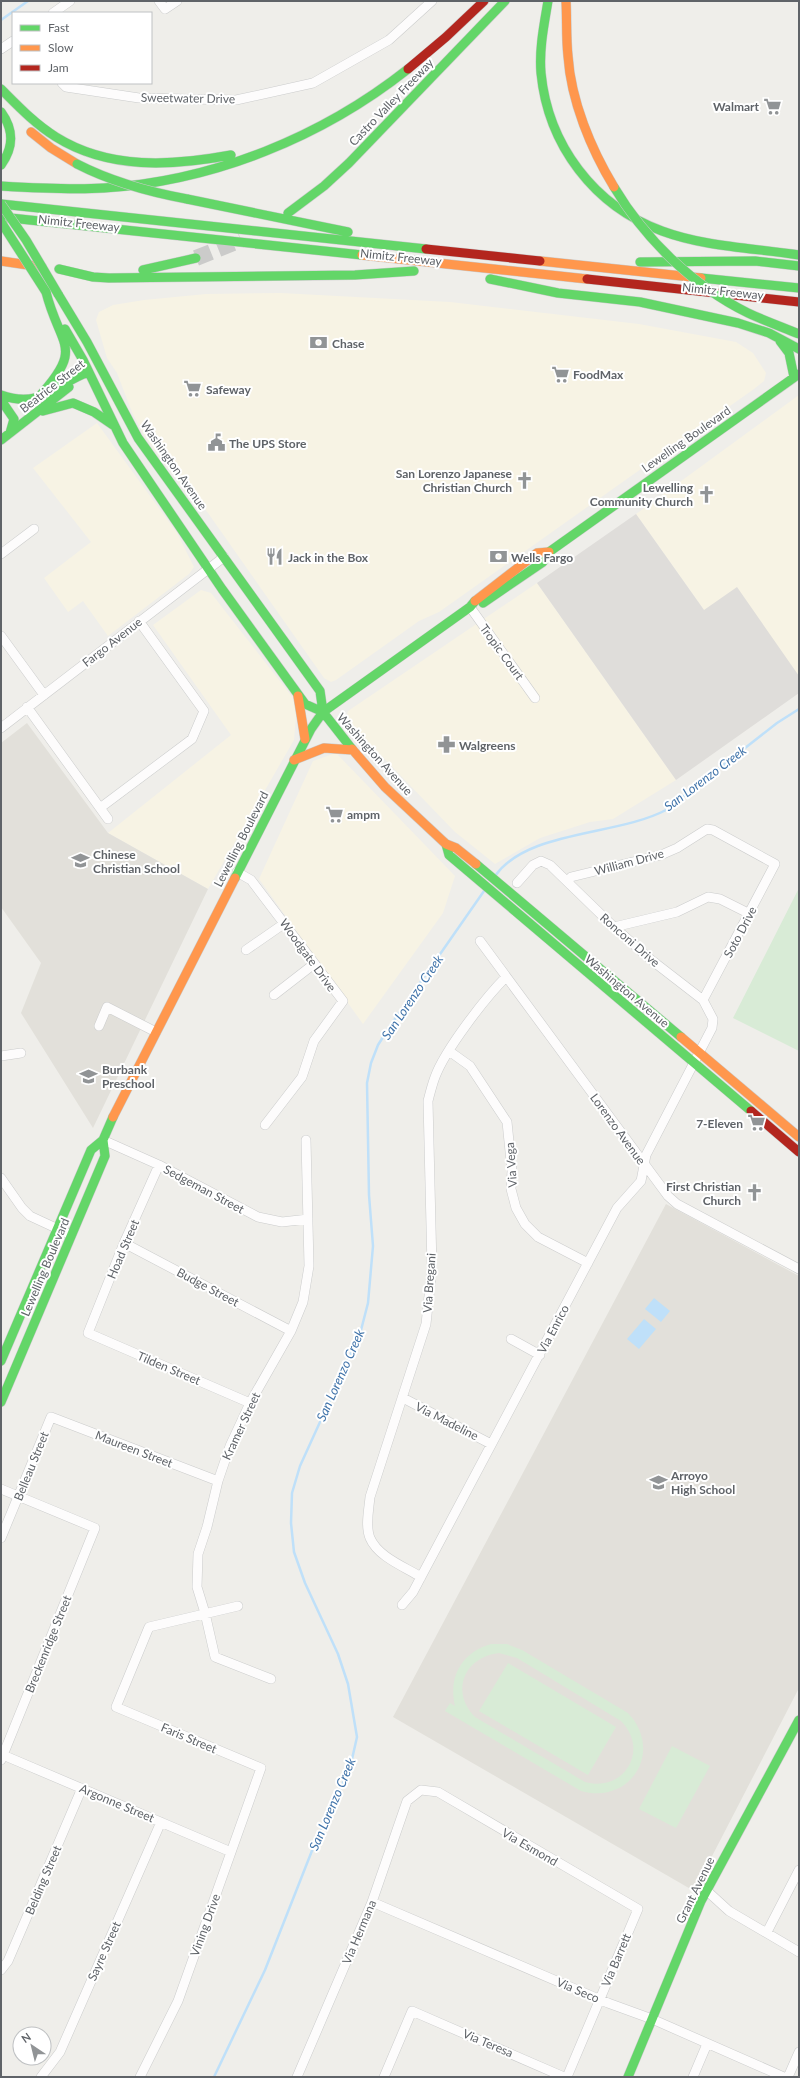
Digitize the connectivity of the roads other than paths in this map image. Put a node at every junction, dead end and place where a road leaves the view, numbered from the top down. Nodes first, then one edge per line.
1 (70, 1) edge
2 (159, 1) edge
3 (177, 1) edge
4 (432, 1) edge
5 (484, 1) edge
6 (505, 1) edge
7 (548, 1) edge
8 (566, 1) edge
9 (54, 12) edge
10 (12, 42) edge
11 (1, 49) edge
12 (63, 84) edge
13 (1, 89) edge
14 (1, 104) edge
15 (1, 112) edge
16 (14, 116) dead end
17 (25, 126) dead end
18 (278, 146) junction
19 (1, 165) edge
20 (1, 186) edge
21 (1, 204) edge
22 (288, 213) dead end
23 (1, 217) edge
24 (1, 222) edge
25 (1, 227) edge
26 (420, 248) junction
27 (799, 255) edge
28 (196, 258) tunnel mouth
29 (1, 261) edge
30 (338, 262) dead end
31 (546, 262) junction
32 (361, 265) dead end
33 (799, 266) edge
34 (1, 267) edge
35 (42, 267) junction
36 (59, 269) junction
37 (799, 288) edge
38 (46, 292) junction
39 (799, 302) edge
40 (799, 311) edge
41 (799, 334) edge
42 (777, 338) junction
43 (799, 349) edge
44 (99, 366) junction
45 (88, 372) junction
46 (797, 375) edge
47 (1, 395) edge
48 (37, 399) junction
49 (1, 400) edge
50 (38, 412) junction
51 (4, 424) dead end
52 (114, 426) junction
53 (10, 433) junction
54 (1, 440) edge
55 (34, 529) dead end
56 (1, 554) edge
57 (224, 557) junction
58 (208, 568) junction
59 (470, 607) junction
60 (139, 621) junction
61 (1, 636) edge
62 (297, 692) junction
63 (44, 695) junction
64 (535, 698) dead end
65 (27, 708) junction
66 (323, 712) junction
67 (1, 728) edge
68 (305, 739) junction
69 (353, 750) junction
70 (294, 760) junction
71 (100, 808) junction
72 (108, 820) dead end
73 (446, 844) junction
74 (775, 864) joint
75 (238, 872) junction
76 (568, 882) junction
77 (517, 884) dead end
78 (750, 914) junction
79 (285, 923) junction
80 (614, 927) junction
81 (480, 941) dead end
82 (246, 950) dead end
83 (314, 964) junction
84 (506, 977) junction
85 (274, 995) dead end
86 (703, 1000) junction
87 (99, 1026) dead end
88 (156, 1032) junction
89 (449, 1051) junction
90 (21, 1054) dead end
91 (700, 1054) junction
92 (1, 1056) edge
93 (694, 1063) junction
94 (265, 1125) dead end
95 (799, 1137) edge
96 (104, 1140) junction
97 (306, 1140) dead end
98 (799, 1152) edge
99 (159, 1165) junction
100 (645, 1166) junction
101 (1, 1178) edge
102 (308, 1219) junction
103 (58, 1229) junction
104 (71, 1235) junction
105 (124, 1244) junction
106 (588, 1263) junction
107 (799, 1269) edge
108 (291, 1331) junction
109 (88, 1333) joint
110 (511, 1339) dead end
111 (540, 1355) junction
112 (1, 1361) edge
113 (2, 1396) edge
114 (403, 1398) junction
115 (250, 1403) junction
116 (51, 1416) joint
117 (491, 1444) junction
118 (218, 1481) junction
119 (1, 1489) edge
120 (18, 1497) junction
121 (1, 1538) edge
122 (421, 1577) junction
123 (402, 1605) dead end
124 (238, 1606) dead end
125 (205, 1613) junction
126 (272, 1679) dead end
127 (799, 1720) edge
128 (2, 1757) edge
129 (261, 1768) joint
130 (82, 1788) junction
131 (421, 1790) joint
132 (161, 1822) junction
133 (231, 1852) junction
134 (799, 1870) edge
135 (706, 1890) junction
136 (372, 1902) junction
137 (638, 1909) joint
138 (767, 1932) junction
139 (799, 1952) edge
140 (1, 1970) edge
141 (600, 1999) junction
142 (652, 2019) junction
143 (707, 2044) junction
144 (799, 2052) edge
145 (41, 2077) edge
146 (140, 2077) edge
147 (297, 2077) edge
148 (384, 2077) edge
149 (565, 2077) edge
150 (628, 2077) edge
151 (693, 2077) edge
152 (784, 2077) edge
153 (788, 2077) edge

1 - 9 street
2 - 3 street
4 - 12 street, Sweetwater Drive
5 - 18 main road, Castro Valley Freeway
6 - 22 main road, Castro Valley Freeway
7 - 27 main road
8 - 41 main road, bridge
10 - 11 street
13 - 18 main road
14 - 16 main road
15 - 19 main road
17 - 26 main road, bridge
18 - 20 main road
21 - 26 main road, Nimitz Freeway
21 - 44 main road, Washington Avenue, bridge
23 - 39 main road
24 - 38 main road, Washington Avenue, bridge
25 - 30 main road, Nimitz Freeway
26 - 31 main road, Nimitz Freeway
28 - 36 main road
29 - 35 main road
31 - 33 main road
31 - 37 main road, Nimitz Freeway
32 - 36 main road, Nimitz Freeway
34 - 35 main road
35 - 36 main road
38 - 45 main road, Washington Avenue
38 - 48 main road
40 - 42 main road, Nimitz Freeway
42 - 43 main road
42 - 46 main road
44 - 45 main road, Beatrice Street
44 - 57 main road, Washington Avenue
45 - 48 main road
45 - 50 main road, Beatrice Street
45 - 52 main road, Washington Avenue
46 - 59 main road, Lewelling Boulevard
47 - 48 main road
49 - 53 main road
50 - 52 main road
50 - 53 main road, Beatrice Street
51 - 53 main road
52 - 58 main road, Washington Avenue
53 - 54 main road, Beatrice Street
55 - 56 street
57 - 58 street, Fargo Avenue
57 - 66 main road, Washington Avenue
58 - 60 street, Fargo Avenue
58 - 62 main road, Washington Avenue
59 - 64 street, Tropic Court
59 - 66 main road, Lewelling Boulevard
60 - 63 street, Fargo Avenue
60 - 71 street
61 - 63 street
62 - 66 main road, Washington Avenue
62 - 68 main road
63 - 65 street, Fargo Avenue
65 - 67 street, Fargo Avenue
65 - 71 street
66 - 68 main road, Lewelling Boulevard
66 - 69 main road, Washington Avenue
68 - 70 main road, Lewelling Boulevard
69 - 70 main road
69 - 73 main road, Washington Avenue
70 - 75 main road, Lewelling Boulevard
71 - 72 street
73 - 91 main road, Washington Avenue
73 - 93 main road, Washington Avenue
74 - 76 street, William Drive
74 - 78 street, Soto Drive
75 - 79 street, Woodgate Drive
75 - 88 main road, Lewelling Boulevard
76 - 77 street, Ronconi Drive
76 - 80 street, Ronconi Drive
78 - 80 street
78 - 86 street, Soto Drive
79 - 82 street
79 - 83 street, Woodgate Drive
80 - 86 street, Ronconi Drive
81 - 84 street, Lorenzo Avenue
83 - 85 street
83 - 94 street, Woodgate Drive
84 - 89 street, Via Bregani
84 - 100 street, Lorenzo Avenue
86 - 91 street, Ronconi Drive
87 - 88 street
88 - 96 main road, Lewelling Boulevard
89 - 106 street, Via Vega
89 - 114 street, Via Bregani
90 - 92 street
91 - 93 street, Via Enrico
91 - 95 main road, Washington Avenue
93 - 98 main road, Washington Avenue
93 - 100 street, Via Enrico
96 - 99 street, Sedgeman Street
96 - 103 main road, Lewelling Boulevard
96 - 104 main road, Lewelling Boulevard
97 - 102 street, Kramer Street
99 - 102 street, Sedgeman Street
99 - 105 street, Hoad Street
100 - 106 street, Via Enrico
100 - 107 street, Lorenzo Avenue
101 - 103 street
102 - 108 street, Kramer Street
103 - 104 street
103 - 112 main road, Lewelling Boulevard
104 - 113 main road, Lewelling Boulevard
105 - 108 street, Budge Street
105 - 109 street, Hoad Street
106 - 111 street, Via Enrico
108 - 115 street, Kramer Street
109 - 115 street, Tilden Street
110 - 111 street
111 - 117 street, Via Enrico
114 - 117 street, Via Madeline
114 - 122 street, Via Bregani
115 - 118 street, Kramer Street
116 - 118 street, Maureen Street
116 - 120 street, Belleau Street
117 - 122 street, Via Enrico
118 - 125 street, Kramer Street
119 - 120 street
120 - 121 street, Belleau Street
120 - 128 street, Breckenridge Street
122 - 123 street, Via Enrico
124 - 125 street
125 - 126 street, Kramer Street
125 - 129 street, Faris Street
127 - 135 main road, Grant Avenue
128 - 130 street, Argonne Street
129 - 133 street, Vining Drive
130 - 132 street, Argonne Street
130 - 140 street, Belding Street
131 - 136 street, Via Hermana
131 - 137 street, Via Esmond
132 - 133 street, Argonne Street
132 - 145 street, Sayre Street
133 - 146 street, Vining Drive
134 - 138 street
135 - 138 street
135 - 142 main road, Grant Avenue
136 - 141 street, Via Seco
136 - 147 street, Via Hermana
137 - 141 street, Via Barrett
138 - 139 street
141 - 142 street, Via Seco
141 - 149 street, Via Barrett
142 - 143 street, Via Seco
142 - 150 main road, Grant Avenue
143 - 151 street
143 - 152 street, Via Seco
144 - 153 street
148 - 149 street, Via Teresa

